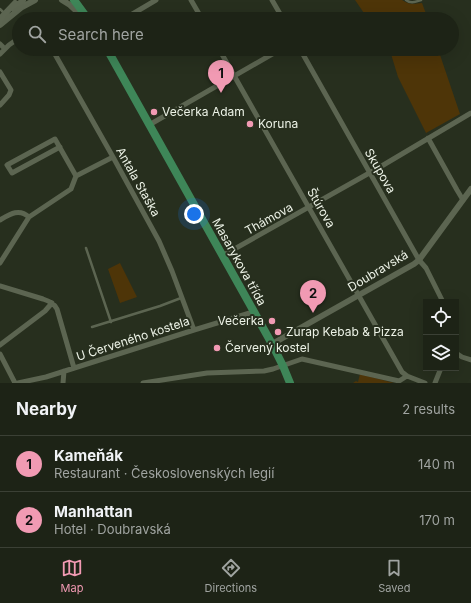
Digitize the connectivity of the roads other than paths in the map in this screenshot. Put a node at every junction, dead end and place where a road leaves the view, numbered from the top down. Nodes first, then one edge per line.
1 (12, 0) edge
2 (17, 0) edge
3 (23, 0) edge
4 (35, 0) edge
5 (62, 0) edge
6 (74, 0) edge
7 (81, 0) edge
8 (156, 0) edge
9 (191, 0) edge
10 (272, 0) edge
11 (406, 0) edge
12 (421, 0) edge
13 (1, 12) edge
14 (14, 12) edge
15 (78, 12) edge
16 (83, 12) edge
17 (88, 12) edge
18 (136, 12) edge
19 (198, 12) edge
20 (279, 12) edge
21 (12, 13) edge
22 (0, 22) edge
23 (12, 43) edge
24 (0, 44) edge
25 (5, 49) junction
26 (0, 54) edge
27 (56, 56) edge
28 (111, 56) edge
29 (223, 56) edge
30 (268, 56) edge
31 (304, 56) edge
32 (0, 72) edge
33 (234, 75) junction
34 (0, 105) edge
35 (471, 113) edge
36 (149, 125) junction
37 (428, 138) junction
38 (60, 147) junction
39 (113, 157) junction
40 (369, 173) junction
41 (76, 176) junction
42 (471, 189) edge
43 (463, 200) junction
44 (309, 208) junction
45 (29, 217) junction
46 (0, 220) edge
47 (86, 248) dead end
48 (222, 256) junction
49 (419, 260) junction
50 (0, 263) edge
51 (0, 286) edge
52 (359, 296) junction
53 (182, 297) junction
54 (442, 299) edge
55 (52, 303) junction
56 (253, 312) junction
57 (110, 322) junction
58 (92, 328) dead end
59 (194, 330) junction
60 (0, 344) edge
61 (272, 344) junction
62 (0, 354) edge
63 (459, 355) edge
64 (471, 360) edge
65 (283, 366) junction
66 (74, 368) junction
67 (440, 371) edge
68 (64, 372) junction
69 (407, 376) junction
70 (290, 382) edge
71 (15, 383) edge
72 (18, 383) edge
73 (63, 383) edge
74 (144, 383) edge
75 (425, 383) edge
76 (435, 383) edge

1 - 13 street
2 - 22 street
3 - 22 street
4 - 14 street
5 - 15 street
6 - 16 main road
7 - 17 main road
8 - 18 street
9 - 19 street
10 - 20 street
11 - 12 lane
21 - 22 street
23 - 25 street
24 - 25 street
25 - 26 street
27 - 39 street, Antala Staška
28 - 36 main road, Masarykova třída
29 - 33 street, Štúrova
30 - 33 street
31 - 40 street, Skupova
32 - 34 street
33 - 36 street
33 - 44 street, Štúrova
35 - 37 street, Thámova
36 - 48 main road, Masarykova třída
37 - 40 street, Thámova
37 - 43 street
38 - 38 street
38 - 41 street
39 - 41 street
39 - 53 street, Antala Staška
40 - 44 street, Thámova
40 - 49 street, Skupova
41 - 45 street
42 - 43 street, Doubravská
43 - 49 street, Doubravská
44 - 48 street, Thámova
44 - 52 street, Štúrova
45 - 46 street
45 - 50 street
47 - 57 lane
48 - 56 main road, Masarykova třída
49 - 52 street, Doubravská
49 - 54 street, Skupova
51 - 55 street
52 - 61 street, Doubravská
52 - 69 street, Štúrova
53 - 57 lane
53 - 59 street, Antala Staška
55 - 60 street
55 - 66 street
56 - 59 street, U Červeného kostela
56 - 61 main road, Masarykova třída
57 - 58 lane
59 - 66 street, U Červeného kostela
61 - 65 main road, Masarykova třída
62 - 71 street
63 - 64 street
65 - 69 street
65 - 70 main road, Masarykova třída
65 - 74 street
66 - 68 street, U Červeného kostela
67 - 76 street
68 - 72 street, U Červeného kostela
68 - 73 street
69 - 75 street

